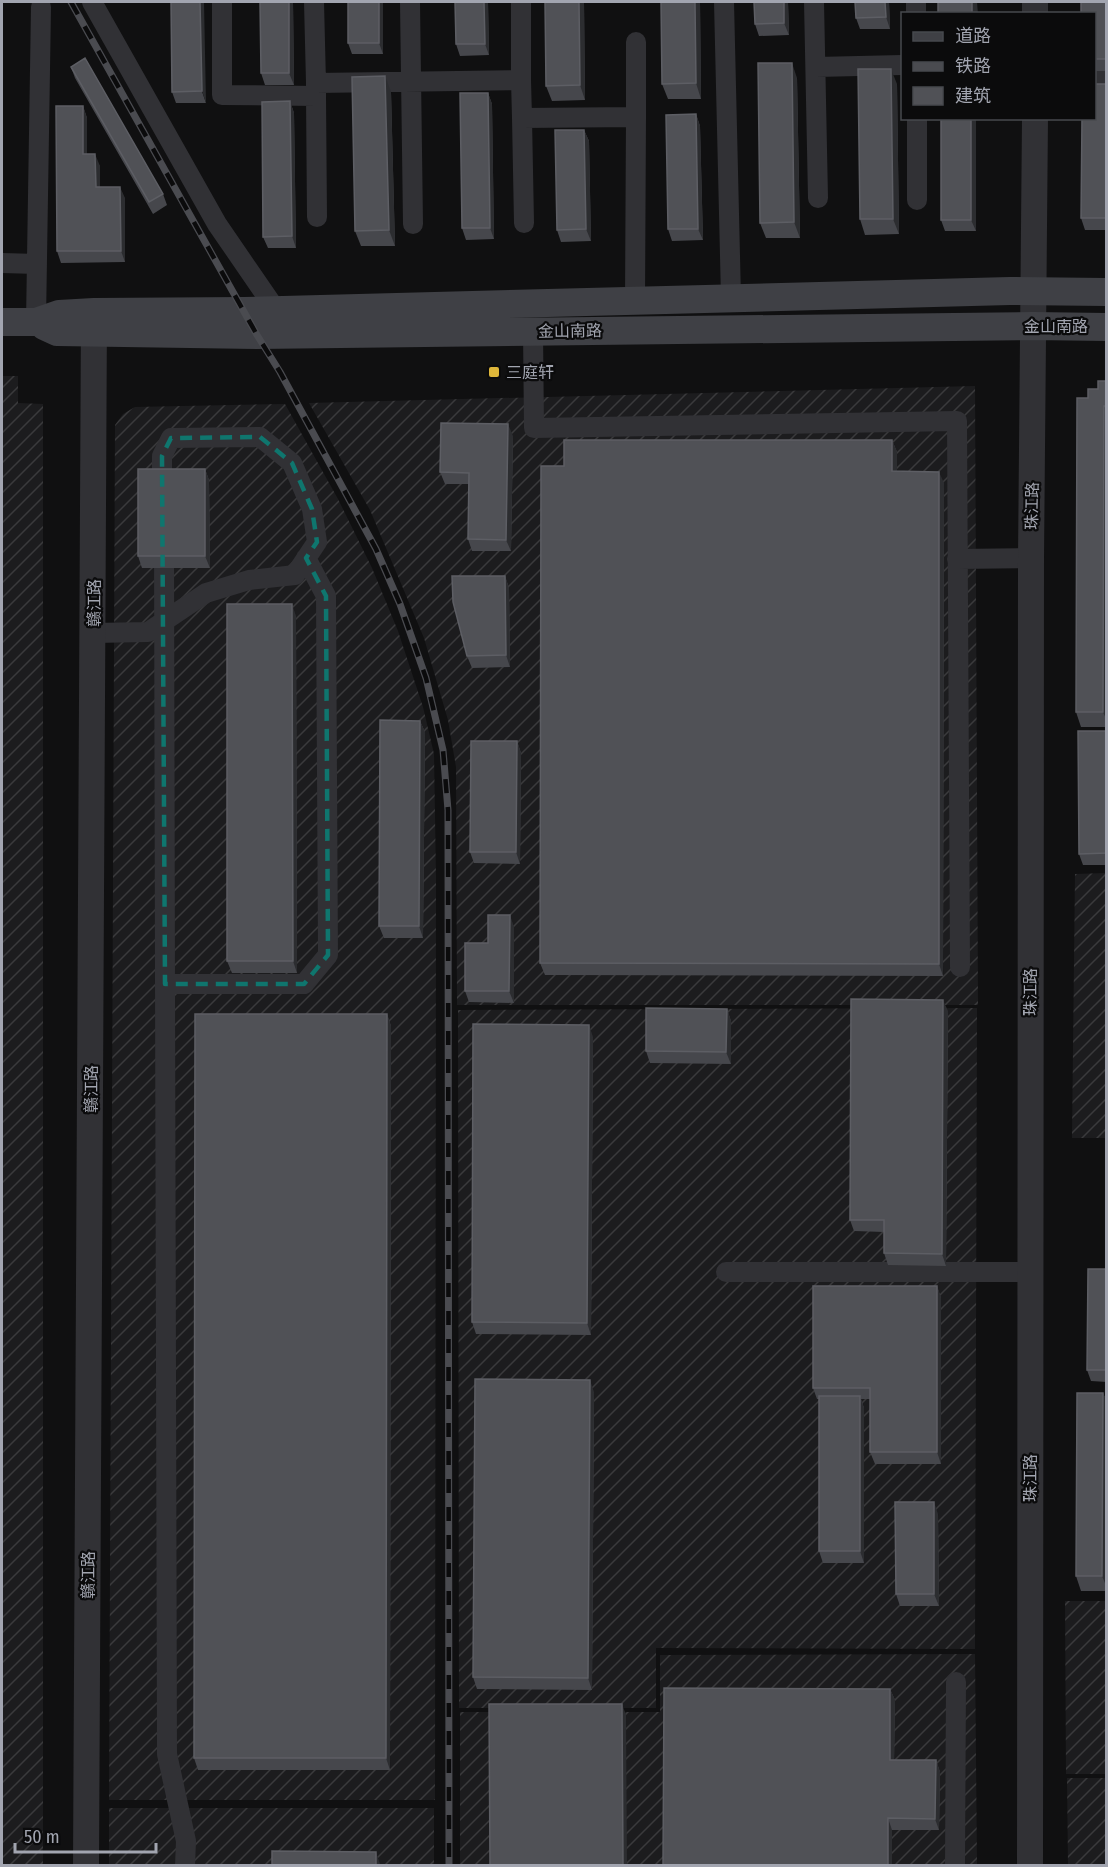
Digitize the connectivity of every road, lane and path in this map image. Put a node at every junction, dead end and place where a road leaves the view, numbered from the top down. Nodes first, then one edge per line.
1 (92, 2) edge
2 (222, 2) edge
3 (314, 2) edge
4 (410, 2) edge
5 (521, 2) edge
6 (724, 2) edge
7 (814, 2) edge
8 (41, 8) dead end
9 (636, 42) dead end
10 (901, 65) edge
11 (816, 67) junction
12 (521, 80) junction
13 (411, 81) junction
14 (316, 89) junction
15 (636, 117) junction
16 (522, 118) junction
17 (917, 120) edge
18 (1035, 120) edge
19 (818, 198) dead end
20 (917, 200) dead end
21 (317, 217) dead end
22 (524, 223) dead end
23 (413, 224) dead end
24 (2, 263) edge
25 (37, 264) junction
26 (1034, 292) junction
27 (1107, 292) edge
28 (731, 298) junction
29 (635, 301) junction
30 (276, 310) junction
31 (2, 322) edge
32 (36, 322) junction
33 (94, 322) junction
34 (1033, 326) junction
35 (1107, 327) edge
36 (533, 331) junction
37 (306, 558) junction
38 (1031, 558) junction
39 (957, 559) junction
40 (165, 620) junction
41 (93, 633) junction
42 (960, 967) dead end
43 (165, 984) junction
44 (726, 1272) dead end
45 (1030, 1272) junction
46 (956, 1682) dead end
47 (86, 1866) edge
48 (185, 1866) edge
49 (955, 1866) edge
50 (1030, 1866) edge

1 - 30 street
2 - 14 street
3 - 14 street
4 - 13 street
5 - 12 street
6 - 28 street
7 - 11 street
8 - 25 street
9 - 15 street
10 - 11 street
11 - 19 street
12 - 13 street
12 - 16 street
13 - 14 street
13 - 23 street
14 - 21 street
15 - 16 street
15 - 29 street
16 - 22 street
17 - 20 street
18 - 26 street, 珠江路
24 - 25 street
25 - 32 street
26 - 27 main road, 金山南路
26 - 28 main road, 金山南路
26 - 34 street, 珠江路
28 - 29 main road, 金山南路
29 - 30 main road, 金山南路
30 - 33 main road, 金山南路
31 - 32 main road, 金山南路
32 - 33 main road, 金山南路
33 - 36 main road, 金山南路
33 - 41 street, 赣江路
34 - 35 main road, 金山南路
34 - 36 main road, 金山南路
34 - 38 street, 珠江路
36 - 39 street
37 - 40 street
37 - 40 street
37 - 43 street
38 - 39 street
38 - 45 street, 珠江路
39 - 42 street
40 - 41 street
40 - 43 street
41 - 47 street, 赣江路
43 - 48 street
44 - 45 street
45 - 50 street, 珠江路
46 - 49 street

